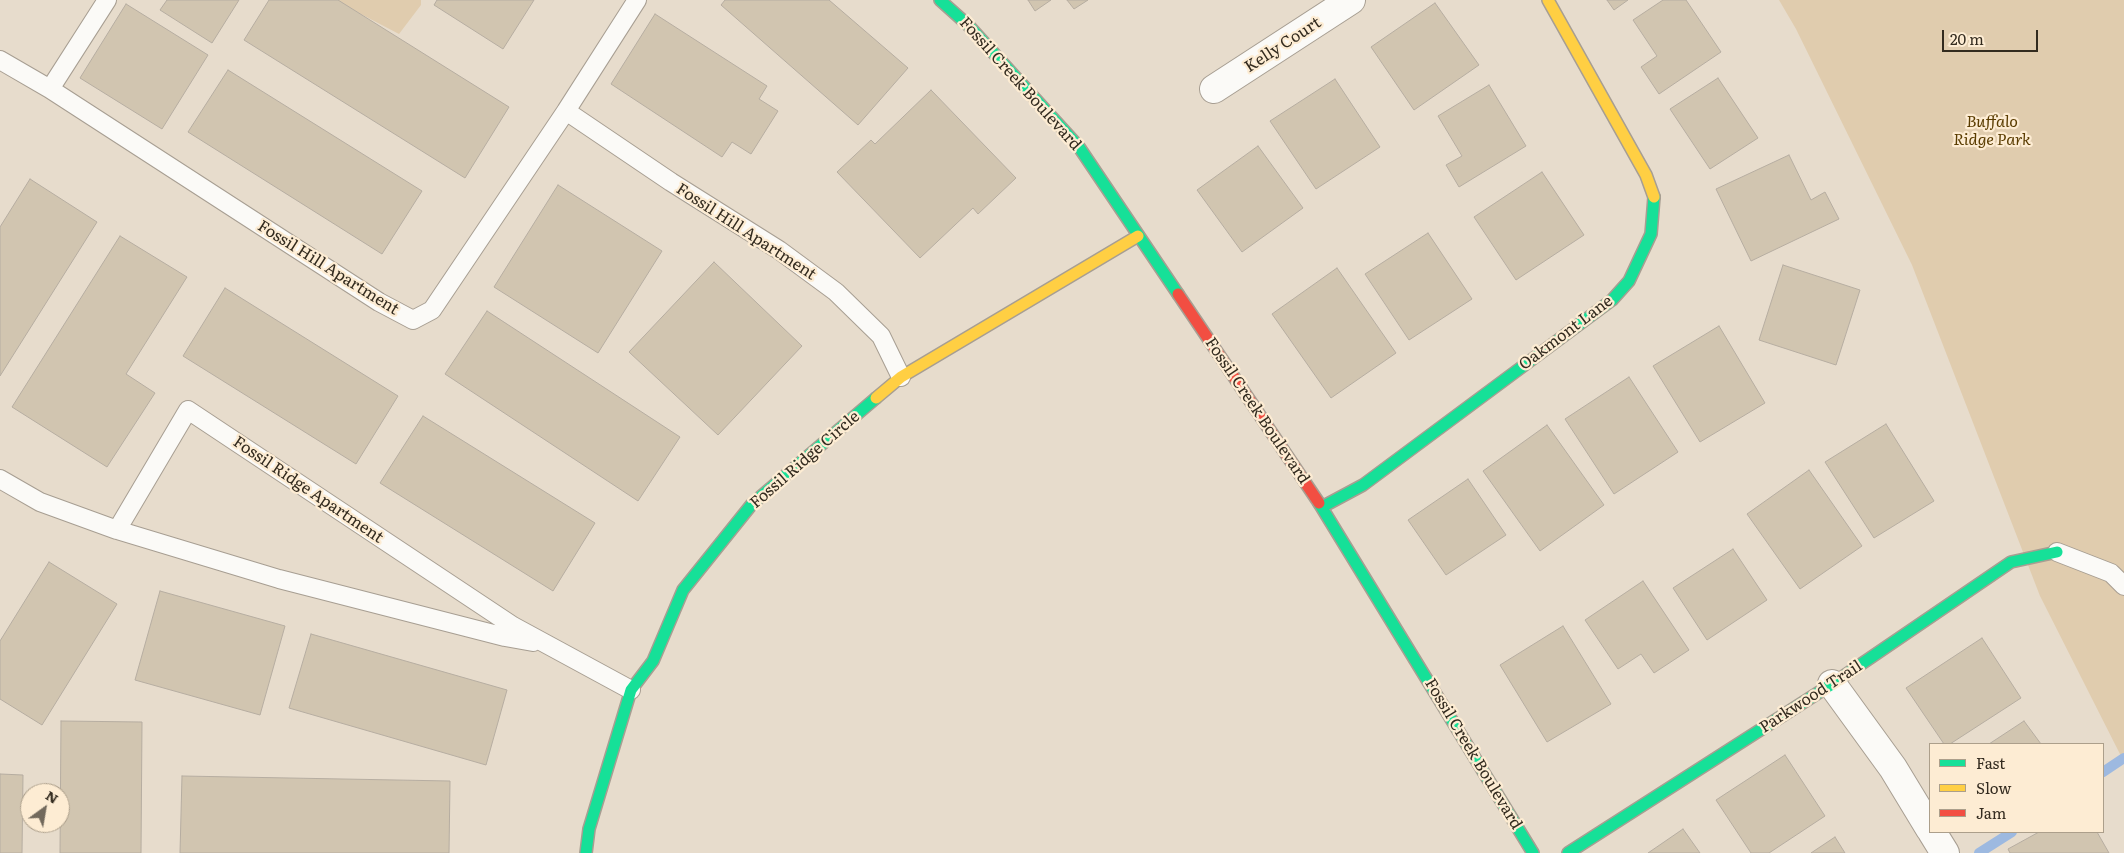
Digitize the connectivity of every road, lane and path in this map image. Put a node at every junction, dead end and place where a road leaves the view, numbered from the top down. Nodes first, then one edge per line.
1 (107, 0) edge
2 (638, 0) edge
3 (940, 0) edge
4 (1351, 0) edge
5 (1548, 0) edge
6 (0, 60) edge
7 (50, 89) junction
8 (1214, 89) dead end
9 (566, 111) junction
10 (1138, 236) junction
11 (901, 377) junction
12 (0, 479) edge
13 (1322, 507) junction
14 (117, 530) junction
15 (2057, 552) joint
16 (2124, 586) edge
17 (546, 644) junction
18 (1832, 684) junction
19 (631, 690) junction
20 (1929, 828) edge
21 (1932, 833) edge
22 (586, 853) edge
23 (1533, 853) edge
24 (1568, 853) edge
25 (1945, 853) edge

1 - 7 lane
2 - 9 lane, Fossil Hill Apartment
3 - 10 street, Fossil Creek Boulevard
4 - 8 street, Kelly Court
5 - 13 street, Oakmont Lane
6 - 7 lane, Fossil Hill Apartment
7 - 9 lane, Fossil Hill Apartment
9 - 11 lane, Fossil Hill Apartment
10 - 11 street, Fossil Ridge Circle
10 - 13 street, Fossil Creek Boulevard
11 - 19 street, Fossil Ridge Circle
12 - 14 lane, Fossil Ridge Apartment
13 - 23 street, Fossil Creek Boulevard
14 - 17 lane, Fossil Ridge Apartment
14 - 17 lane, Fossil Ridge Apartment
15 - 16 lane
15 - 18 street, Parkwood Trail
17 - 19 lane, Fossil Ridge Apartment
18 - 20 street
18 - 24 street, Parkwood Trail
19 - 22 street, Fossil Ridge Circle
21 - 25 street

